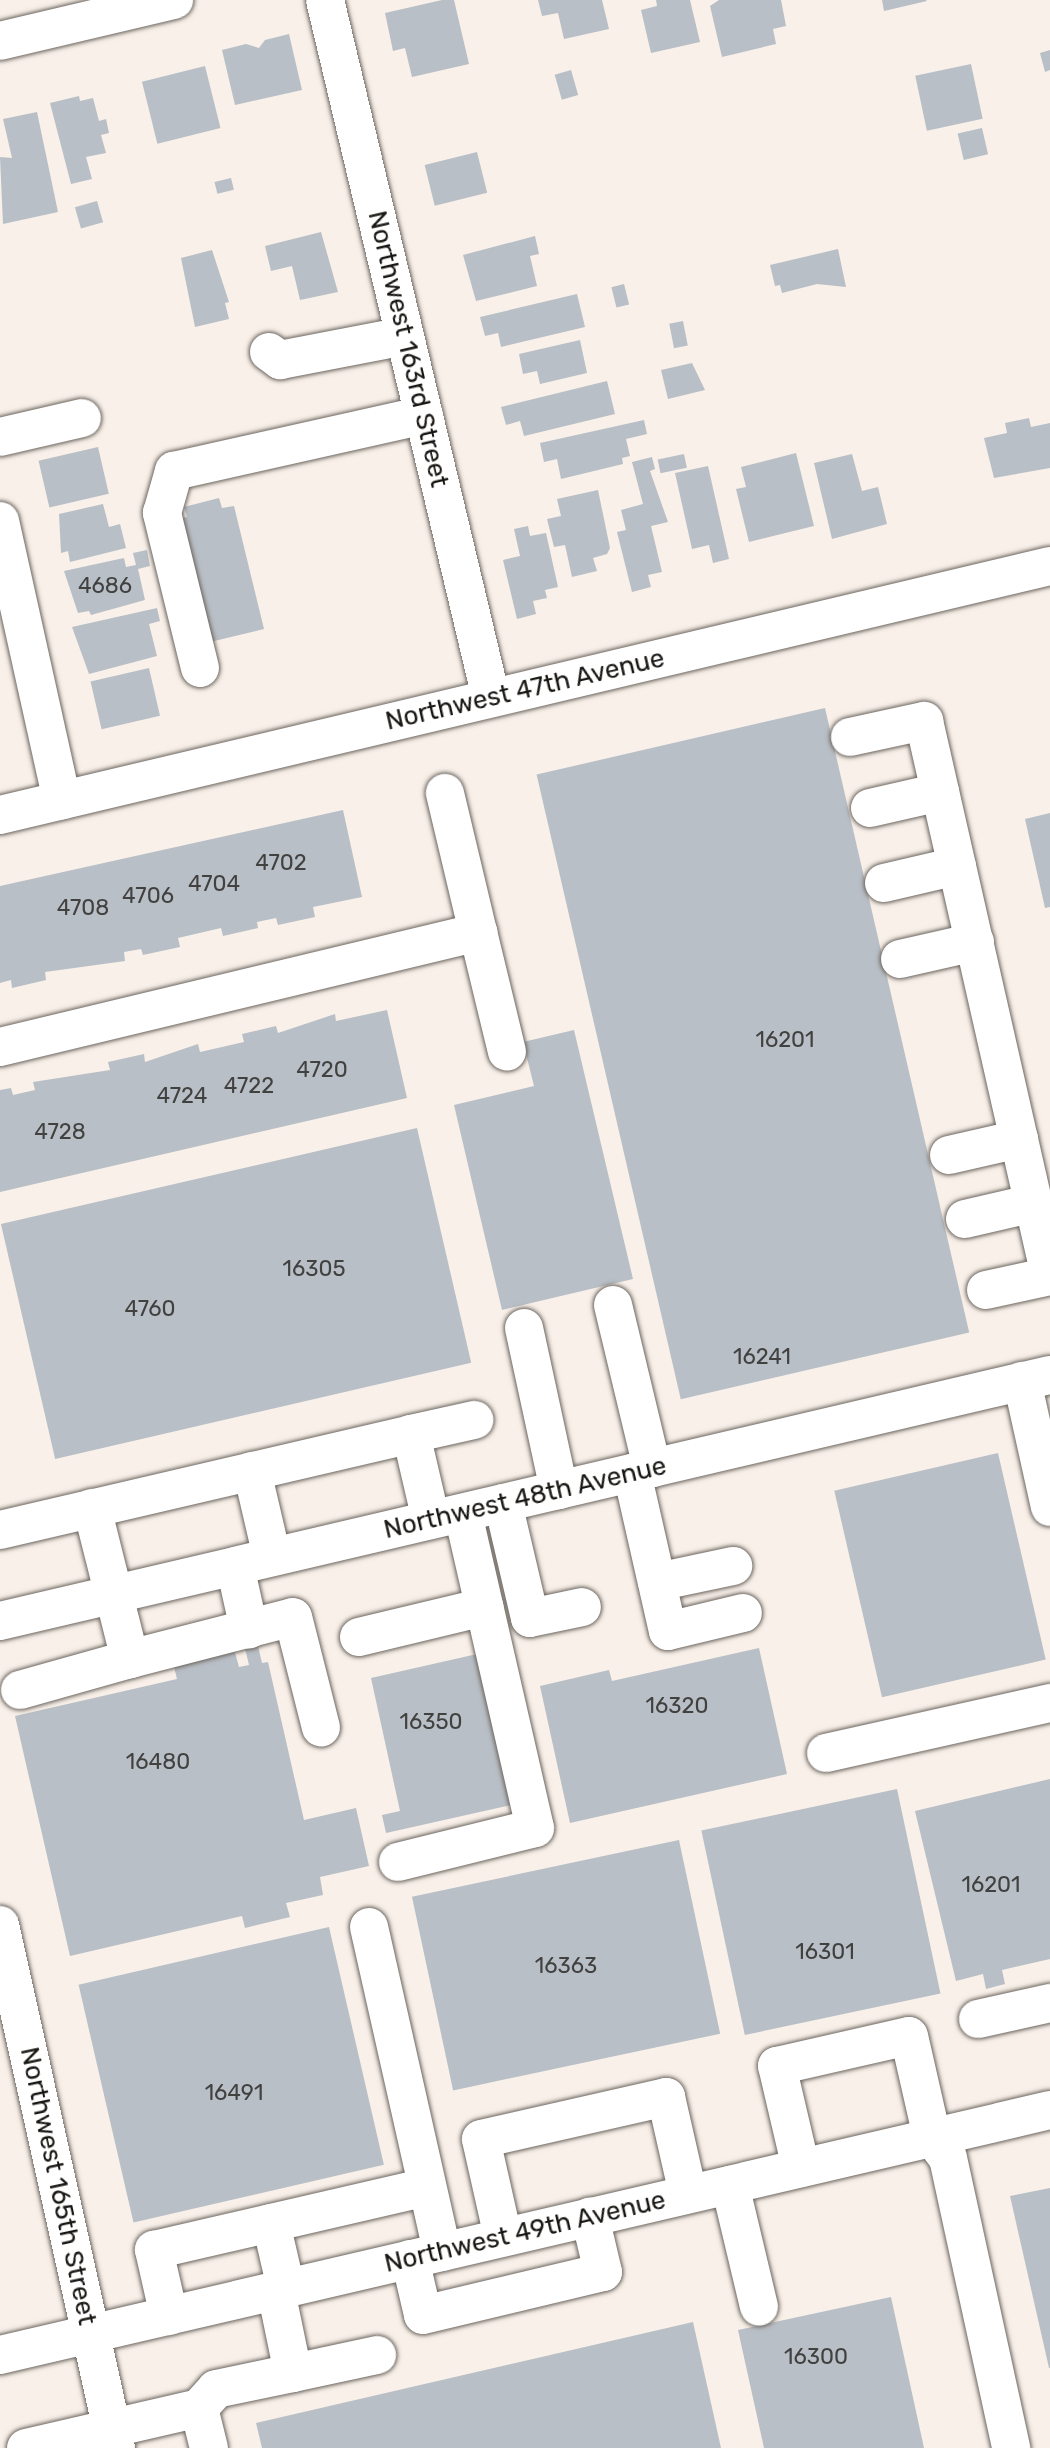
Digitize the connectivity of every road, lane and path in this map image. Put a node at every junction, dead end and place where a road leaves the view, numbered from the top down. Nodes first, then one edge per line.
1 (174, 0) edge
2 (325, 0) edge
3 (0, 41) edge
4 (405, 336) junction
5 (269, 352) dead end
6 (424, 415) junction
7 (82, 418) dead end
8 (0, 437) edge
9 (0, 521) edge
10 (1050, 566) edge
11 (200, 668) dead end
12 (491, 698) junction
13 (850, 737) dead end
14 (940, 792) junction
15 (445, 793) dead end
16 (62, 800) junction
17 (870, 808) dead end
18 (0, 815) edge
19 (957, 866) junction
20 (884, 883) dead end
21 (478, 932) junction
22 (975, 942) junction
23 (900, 959) dead end
24 (0, 1047) edge
25 (507, 1052) dead end
26 (1019, 1139) junction
27 (949, 1155) dead end
28 (1034, 1203) junction
29 (965, 1219) dead end
30 (1050, 1276) edge
31 (986, 1290) dead end
32 (613, 1305) dead end
33 (524, 1328) dead end
34 (1036, 1378) edge
35 (474, 1420) dead end
36 (411, 1434) junction
37 (252, 1471) junction
38 (642, 1471) junction
39 (559, 1490) junction
40 (503, 1503) junction
41 (1050, 1507) edge
42 (92, 1508) junction
43 (447, 1516) junction
44 (0, 1530) edge
45 (272, 1557) junction
46 (235, 1566) junction
47 (733, 1566) dead end
48 (657, 1582) junction
49 (114, 1595) junction
50 (484, 1607) junction
51 (582, 1607) dead end
52 (743, 1613) dead end
53 (0, 1621) edge
54 (249, 1629) junction
55 (359, 1637) dead end
56 (130, 1659) junction
57 (20, 1690) dead end
58 (1050, 1703) edge
59 (321, 1728) dead end
60 (826, 1753) dead end
61 (398, 1862) dead end
62 (0, 1925) edge
63 (369, 1927) dead end
64 (1050, 2003) edge
65 (978, 2019) dead end
66 (1050, 2110) edge
67 (932, 2137) junction
68 (801, 2168) junction
69 (730, 2185) junction
70 (427, 2187) junction
71 (688, 2194) junction
72 (590, 2217) junction
73 (271, 2223) junction
74 (503, 2237) junction
75 (426, 2256) junction
76 (281, 2289) junction
77 (759, 2307) dead end
78 (169, 2316) junction
79 (91, 2334) junction
80 (0, 2355) edge
81 (377, 2355) dead end
82 (293, 2373) junction
83 (199, 2408) junction
84 (114, 2438) edge
85 (26, 2448) edge
86 (209, 2448) edge
87 (1011, 2448) edge

1 - 3 street
2 - 4 street, Northwest 163rd Street
4 - 5 street
4 - 6 street, Northwest 163rd Street
6 - 11 street
6 - 12 street, Northwest 163rd Street
7 - 8 street
9 - 16 street
10 - 12 street, Northwest 47th Avenue
12 - 16 street, Northwest 47th Avenue
13 - 14 street
14 - 17 street
14 - 19 street
15 - 21 street
16 - 18 street, Northwest 47th Avenue
19 - 20 street
19 - 22 street
21 - 24 street
21 - 25 street
22 - 23 street
22 - 26 street
26 - 27 street
26 - 28 street
28 - 29 street
28 - 30 street
30 - 31 street
32 - 38 street
33 - 39 street
34 - 38 street, Northwest 48th Avenue
34 - 41 street
35 - 36 street
36 - 37 street
36 - 43 street
37 - 42 street
37 - 45 street
38 - 39 street, Northwest 48th Avenue
38 - 48 street
39 - 40 street, Northwest 48th Avenue
40 - 43 street, Northwest 48th Avenue
40 - 51 street
42 - 44 street
42 - 49 street
43 - 45 street, Northwest 48th Avenue
43 - 50 street
45 - 46 street, Northwest 48th Avenue
46 - 49 street, Northwest 48th Avenue
46 - 54 street
47 - 48 street
48 - 52 street
49 - 53 street, Northwest 48th Avenue
49 - 56 street
50 - 55 street
50 - 61 street
54 - 56 street
54 - 59 street
56 - 57 street
58 - 60 street
62 - 79 street, Northwest 165th Street
63 - 70 street
64 - 65 street
66 - 67 street, Northwest 49th Avenue
67 - 68 street, Northwest 49th Avenue
67 - 68 street
67 - 87 street
68 - 69 street, Northwest 49th Avenue
69 - 71 street, Northwest 49th Avenue
69 - 77 street
70 - 73 street
70 - 75 street
71 - 72 street, Northwest 49th Avenue
71 - 74 street
72 - 74 street, Northwest 49th Avenue
72 - 75 street
73 - 76 street
73 - 78 street
74 - 75 street, Northwest 49th Avenue
75 - 76 street, Northwest 49th Avenue
76 - 78 street, Northwest 49th Avenue
76 - 82 street
78 - 79 street, Northwest 49th Avenue
79 - 80 street, Northwest 49th Avenue
79 - 84 street, Northwest 165th Street
81 - 82 street
82 - 83 street
83 - 84 street
83 - 86 street
84 - 85 street

